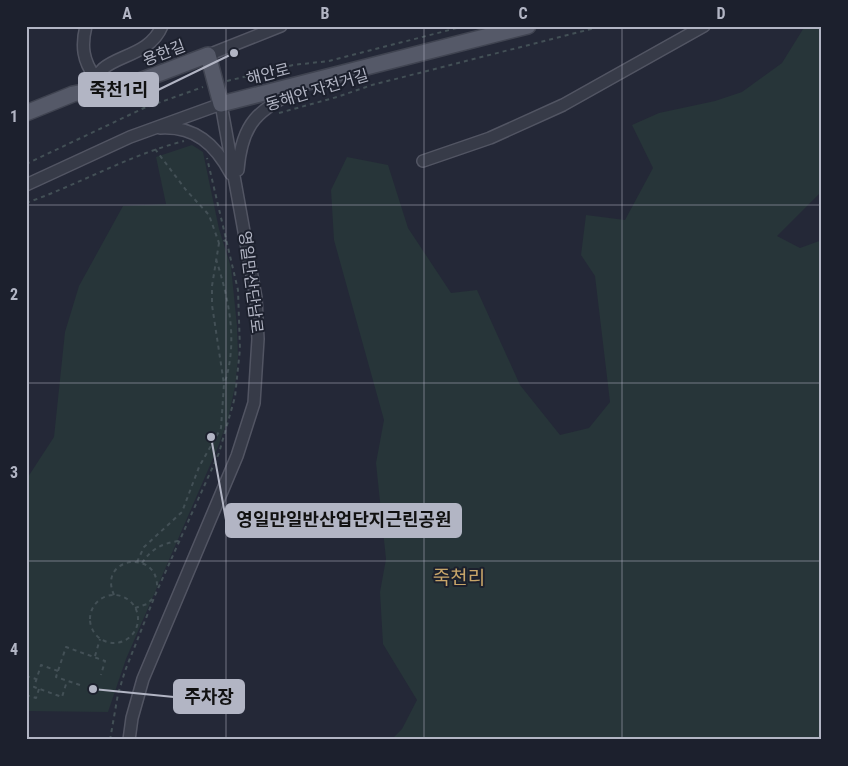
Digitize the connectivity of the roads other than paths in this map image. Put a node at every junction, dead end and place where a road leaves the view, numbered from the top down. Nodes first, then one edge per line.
1 (86, 26) edge
2 (162, 26) edge
3 (281, 26) edge
4 (528, 26) edge
5 (704, 26) edge
6 (208, 55) junction
7 (314, 80) junction
8 (94, 84) junction
9 (221, 104) junction
10 (26, 113) edge
11 (151, 128) junction
12 (423, 161) dead end
13 (26, 185) edge
14 (236, 185) junction
15 (129, 740) edge

1 - 8 street
2 - 8 street
3 - 6 street
4 - 7 main road, 해안로
5 - 12 street
6 - 8 main road, 용한길
6 - 9 main road, 용한길
7 - 9 main road, 해안로
7 - 14 street
8 - 10 main road, 용한길
9 - 11 street, 해안로
9 - 14 street, 영일만산단남로
11 - 13 street, 해안로
11 - 14 street
14 - 15 street, 영일만산단남로

